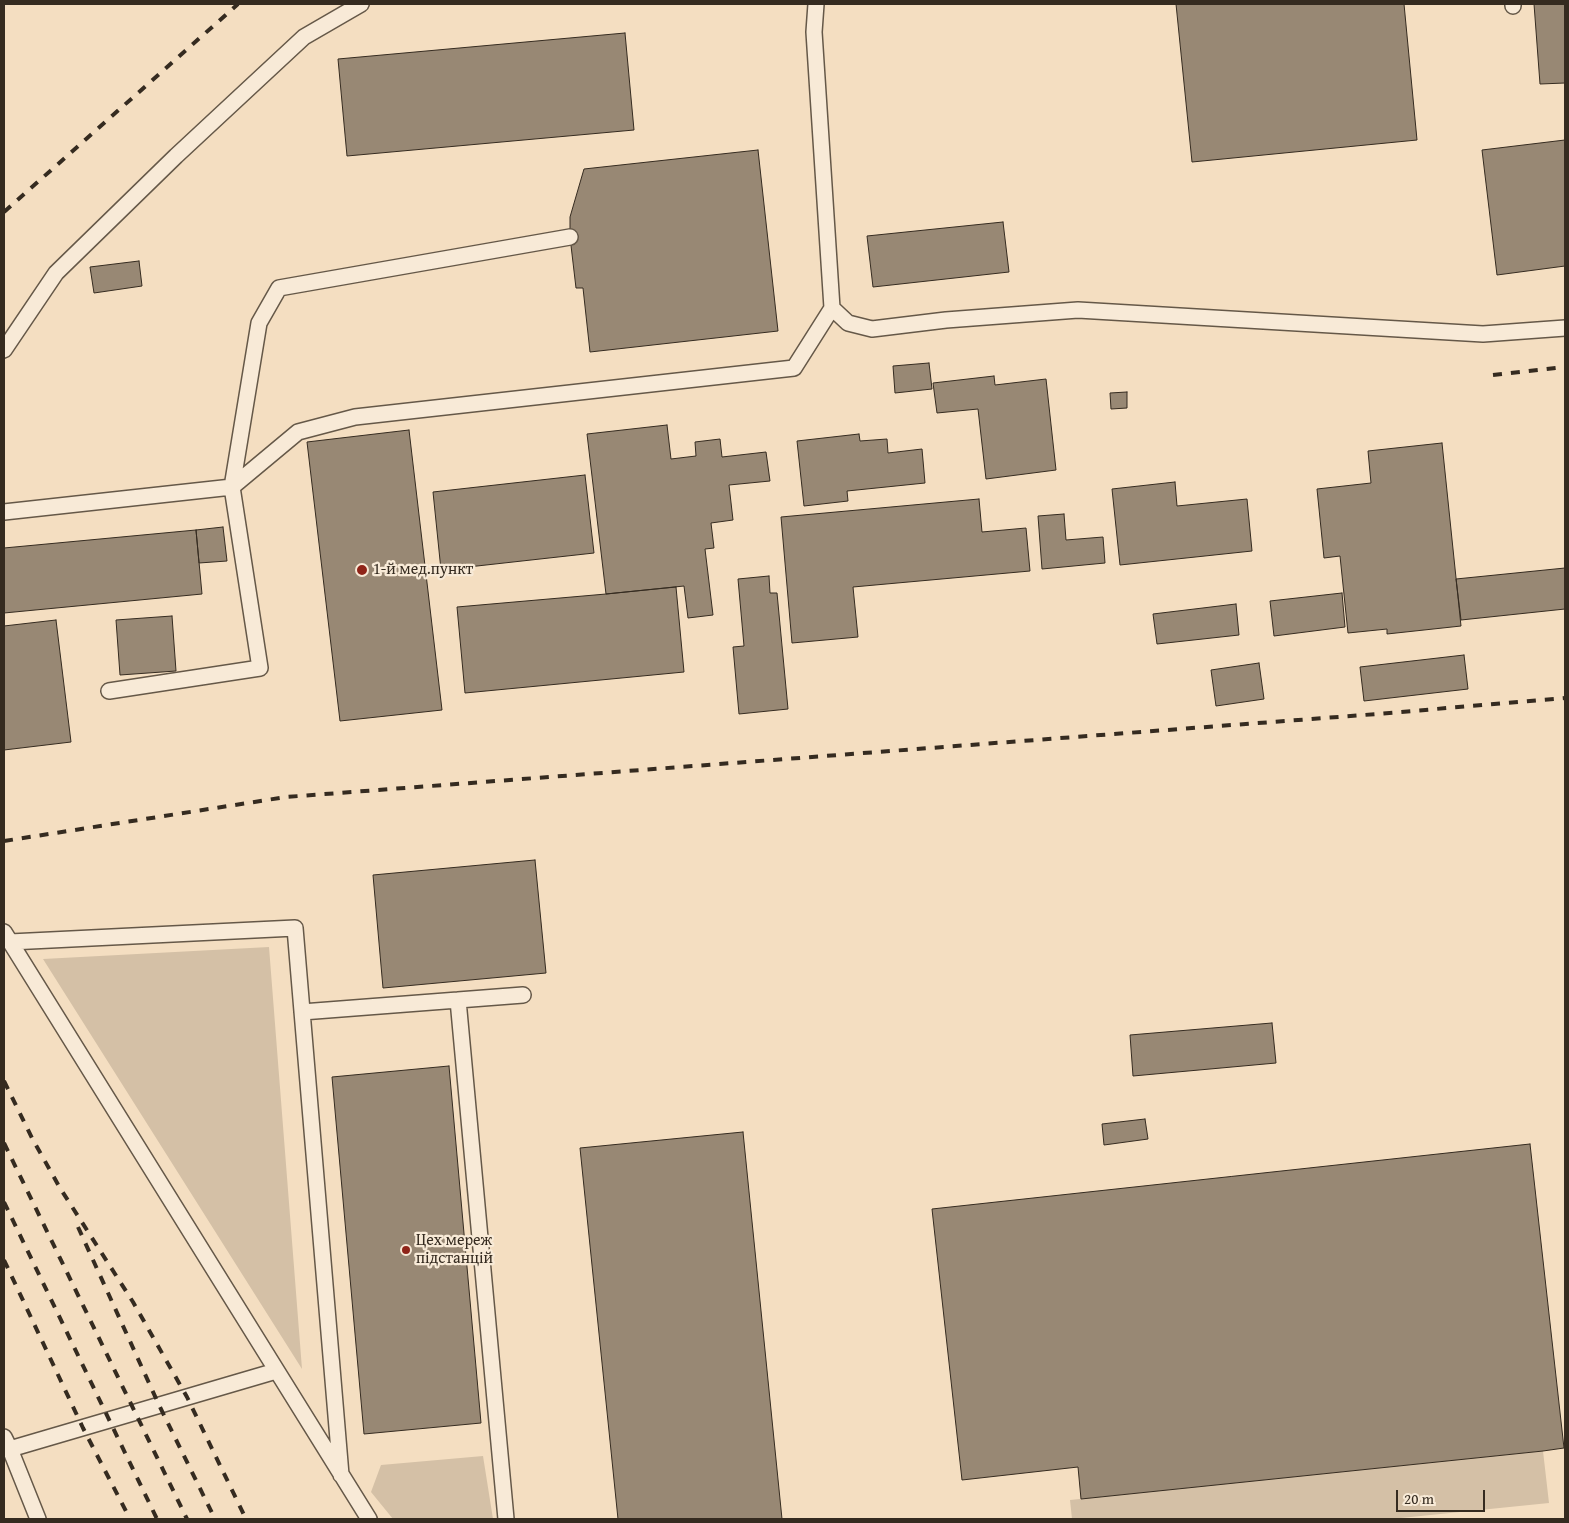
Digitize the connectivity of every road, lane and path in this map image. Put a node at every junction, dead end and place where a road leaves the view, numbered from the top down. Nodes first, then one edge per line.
1 (361, 4) edge
2 (816, 4) edge
3 (570, 237) dead end
4 (832, 308) junction
5 (1565, 328) edge
6 (4, 350) edge
7 (232, 487) junction
8 (4, 512) edge
9 (109, 691) dead end
10 (7, 937) edge
11 (523, 996) dead end
12 (458, 1000) junction
13 (302, 1012) junction
14 (276, 1371) junction
15 (7, 1443) edge
16 (341, 1475) junction
17 (38, 1519) edge
18 (369, 1519) edge
19 (506, 1519) edge

1 - 6 lane
2 - 4 lane
3 - 7 lane
4 - 5 lane
4 - 7 lane
7 - 8 lane
7 - 9 lane
10 - 13 lane
10 - 14 lane
11 - 12 lane
12 - 13 lane
12 - 19 lane
13 - 16 lane
14 - 15 lane
14 - 16 lane
15 - 17 lane
16 - 18 lane

